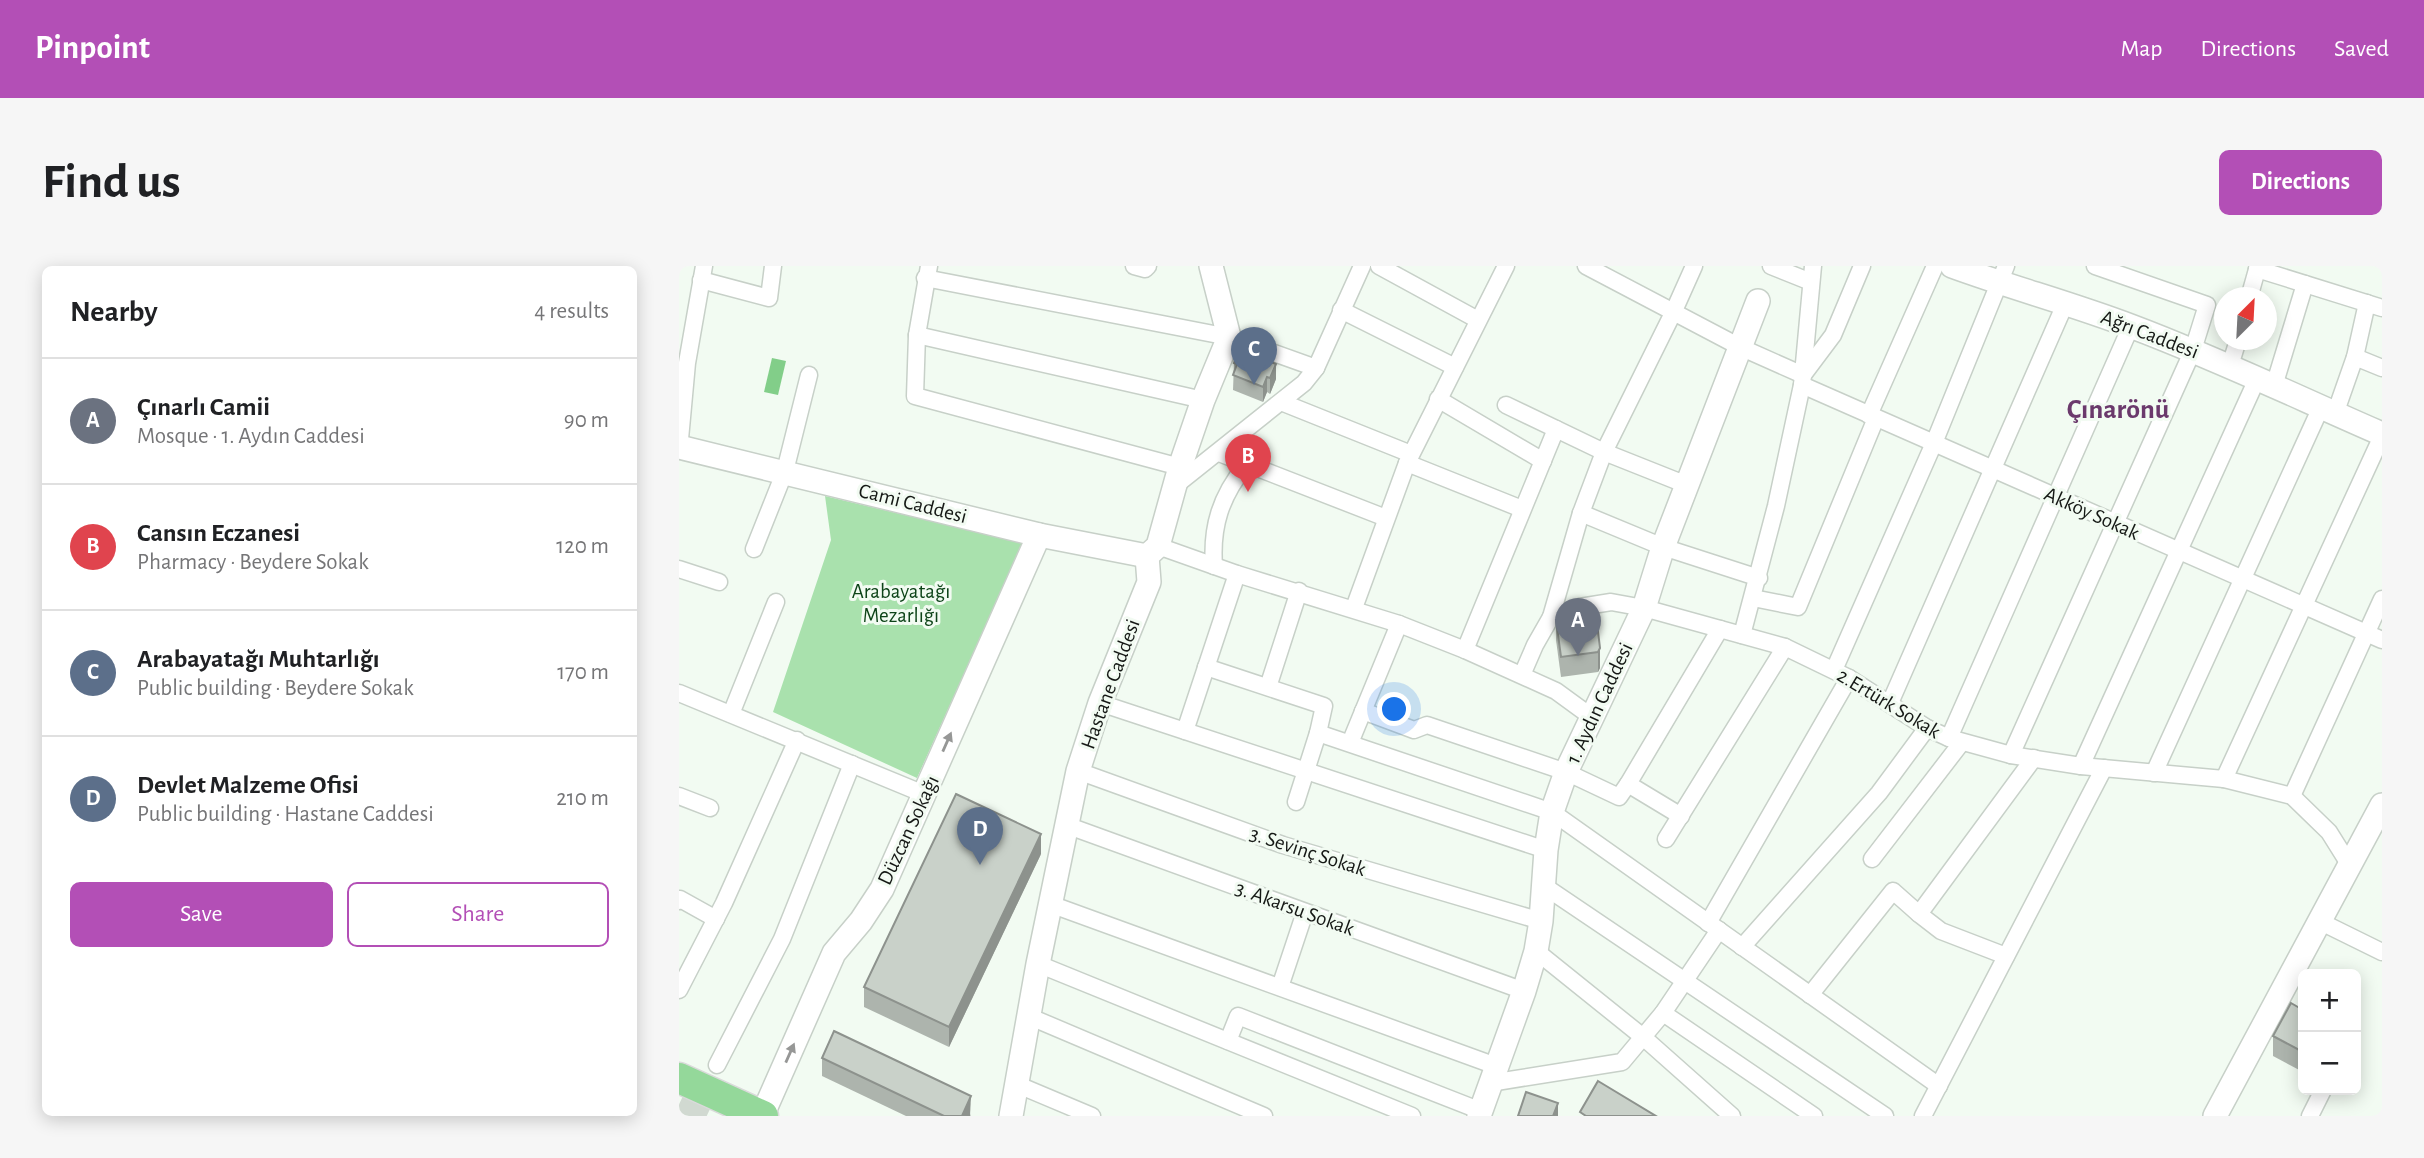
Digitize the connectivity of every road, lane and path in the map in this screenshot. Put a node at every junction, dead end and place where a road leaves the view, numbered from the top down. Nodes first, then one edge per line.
1 (773, 266) edge
2 (1134, 266) edge
3 (1148, 266) edge
4 (1211, 266) edge
5 (1362, 266) edge
6 (1379, 266) edge
7 (1506, 266) edge
8 (1586, 266) edge
9 (1694, 266) edge
10 (1771, 266) edge
11 (1862, 266) edge
12 (1935, 266) edge
13 (1952, 266) edge
14 (2095, 266) edge
15 (2258, 268) edge
16 (927, 272) edge
17 (702, 273) edge
18 (1812, 274) edge
19 (2003, 275) edge
20 (2305, 284) junction
21 (2252, 287) edge
22 (1758, 300) dead end
23 (2066, 302) junction
24 (2374, 306) edge
25 (1341, 310) junction
26 (1673, 313) junction
27 (1478, 320) junction
28 (2131, 326) junction
29 (917, 335) junction
30 (1229, 337) junction
31 (1740, 347) junction
32 (2193, 350) junction
33 (2235, 350) edge
34 (2355, 357) junction
35 (2230, 366) junction
36 (1455, 367) junction
37 (1316, 368) junction
38 (2382, 368) edge
39 (809, 374) dead end
40 (1802, 380) junction
41 (2266, 383) junction
42 (1203, 400) junction
43 (1438, 400) junction
44 (1281, 402) junction
45 (1506, 405) dead end
46 (2328, 410) junction
47 (1872, 416) junction
48 (1556, 429) junction
49 (2382, 435) edge
50 (1934, 443) junction
51 (679, 448) edge
52 (1604, 452) junction
53 (1219, 453) junction
54 (1409, 458) junction
55 (1543, 461) junction
56 (1246, 465) junction
57 (1993, 469) junction
58 (785, 471) junction
59 (1178, 476) junction
60 (1687, 485) junction
61 (2056, 497) junction
62 (1522, 509) junction
63 (1581, 513) junction
64 (1386, 519) junction
65 (2116, 523) junction
66 (1039, 535) junction
67 (1663, 547) junction
68 (754, 549) dead end
69 (1152, 551) junction
70 (2179, 551) junction
71 (1214, 566) junction
72 (679, 569) edge
73 (1237, 574) junction
74 (1759, 578) junction
75 (2243, 579) junction
76 (719, 582) dead end
77 (1299, 591) junction
78 (1753, 598) junction
79 (2382, 599) edge
80 (776, 602) dead end
81 (2304, 606) junction
82 (1354, 608) junction
83 (1644, 608) junction
84 (1551, 617) junction
85 (1399, 624) junction
86 (1720, 629) junction
87 (1742, 635) junction
88 (2374, 637) edge
89 (1785, 647) junction
90 (1465, 650) junction
91 (1206, 667) junction
92 (1834, 670) junction
93 (1522, 675) junction
94 (1849, 678) junction
95 (1268, 687) junction
96 (679, 693) edge
97 (1100, 703) junction
98 (1890, 703) junction
99 (1363, 711) junction
100 (731, 714) junction
101 (1593, 718) junction
102 (1927, 728) junction
103 (1185, 731) junction
104 (1318, 733) junction
105 (797, 740) junction
106 (1956, 740) junction
107 (1350, 743) junction
108 (2011, 755) junction
109 (2034, 758) junction
110 (852, 764) junction
111 (2081, 766) junction
112 (2104, 768) junction
113 (1306, 770) junction
114 (1078, 771) junction
115 (1566, 772) junction
116 (2154, 773) junction
117 (2224, 779) junction
118 (1627, 784) junction
119 (924, 794) junction
120 (679, 796) edge
121 (2292, 796) junction
122 (1296, 802) dead end
123 (2382, 805) edge
124 (710, 808) dead end
125 (1552, 812) junction
126 (1681, 816) junction
127 (1066, 825) junction
128 (1666, 839) dead end
129 (1546, 850) junction
130 (1872, 859) dead end
131 (2349, 864) junction
132 (1544, 886) junction
133 (679, 901) edge
134 (1050, 904) junction
135 (1305, 912) junction
136 (1919, 914) junction
137 (716, 919) junction
138 (1541, 921) junction
139 (2319, 921) junction
140 (1713, 927) junction
141 (1742, 947) junction
142 (1536, 951) junction
143 (2382, 952) edge
144 (2006, 957) junction
145 (1038, 964) junction
146 (1684, 982) junction
147 (1280, 987) junction
148 (679, 990) edge
149 (1524, 991) junction
150 (1810, 995) junction
151 (1663, 1013) junction
152 (1028, 1016) junction
153 (1643, 1037) junction
154 (1228, 1041) junction
155 (716, 1065) dead end
156 (1493, 1074) junction
157 (1016, 1084) junction
158 (1939, 1086) junction
159 (680, 1091) edge
160 (2320, 1095) edge
161 (1480, 1113) edge
162 (753, 1114) edge
163 (1011, 1116) edge
164 (1092, 1116) edge
165 (1264, 1116) edge
166 (1412, 1116) edge
167 (1733, 1116) edge
168 (1814, 1116) edge
169 (1885, 1116) edge
170 (1923, 1116) edge
171 (2215, 1116) edge
172 (2310, 1116) edge

1 - 17 street
2 - 3 street
4 - 30 main road
5 - 25 street
6 - 27 street
7 - 27 street
8 - 26 street, Akköy Sokak
9 - 26 street
10 - 18 street
11 - 40 street
12 - 47 street
13 - 19 main road, Ağrı Caddesi
14 - 32 street
15 - 20 street
15 - 21 street
16 - 29 street
16 - 30 street
17 - 51 street
18 - 40 street
19 - 23 main road, Ağrı Caddesi
19 - 50 street
20 - 24 street
20 - 41 street
22 - 31 main road, 1. Aydın Caddesi
23 - 28 main road, Ağrı Caddesi
23 - 57 street
24 - 34 street
25 - 36 street
25 - 37 street
26 - 31 street, Akköy Sokak
26 - 52 street
27 - 36 street
28 - 32 main road, Ağrı Caddesi
28 - 61 street
29 - 42 street
29 - 59 street
30 - 37 street
30 - 42 main road, Hastane Caddesi
31 - 40 street, Akköy Sokak
31 - 60 main road, 1. Aydın Caddesi
32 - 35 main road, Ağrı Caddesi
32 - 65 street
33 - 35 street
34 - 38 street
34 - 46 street
35 - 41 main road, Ağrı Caddesi
36 - 43 street
37 - 44 street
39 - 58 street
40 - 47 street, Akköy Sokak
40 - 74 street
41 - 46 main road, Ağrı Caddesi
41 - 70 street
42 - 59 main road, Hastane Caddesi
43 - 54 street
43 - 55 street
44 - 53 street
44 - 54 street
45 - 48 street
46 - 49 main road, Ağrı Caddesi
46 - 75 street
47 - 50 street, Akköy Sokak
47 - 78 street
48 - 52 street
48 - 55 street
49 - 81 street
50 - 57 street, Akköy Sokak
50 - 92 street
51 - 58 main road, Cami Caddesi
52 - 60 street
52 - 63 street
53 - 56 street
53 - 59 street
54 - 62 street
54 - 64 street
55 - 62 street
56 - 64 street
56 - 71 street
57 - 61 street, Akköy Sokak
57 - 98 street
58 - 66 main road, Cami Caddesi
58 - 68 street
59 - 69 main road, Hastane Caddesi
60 - 67 main road, 1. Aydın Caddesi
61 - 65 street, Akköy Sokak
61 - 106 street
62 - 90 street
63 - 67 street
63 - 84 street
64 - 82 street
65 - 70 street, Akköy Sokak
65 - 108 street
66 - 69 main road, Cami Caddesi
119 -> 66 main road, Düzcan Sokağı
67 - 74 street
67 - 83 main road, 1. Aydın Caddesi
69 - 71 street
69 - 97 main road, Hastane Caddesi
70 - 75 street, Akköy Sokak
70 - 111 street
71 - 73 street
72 - 76 street
73 - 77 street
73 - 91 street
74 - 78 street
75 - 81 street, Akköy Sokak
75 - 116 street
77 - 82 street
77 - 95 street
78 - 87 street
79 - 88 street
80 - 100 street
81 - 88 street, Akköy Sokak
81 - 117 street
82 - 85 street
83 - 84 street, 2.Ertürk Sokak
83 - 86 street, 2.Ertürk Sokak
83 - 101 main road, 1. Aydın Caddesi
84 - 93 street
85 - 90 street
85 - 99 street
86 - 87 street, 2.Ertürk Sokak
86 - 118 street
87 - 89 street, 2.Ertürk Sokak
88 - 121 street
89 - 92 street, 2.Ertürk Sokak
89 - 126 street
90 - 93 street
91 - 95 street
91 - 103 street
92 - 94 street, 2.Ertürk Sokak
93 - 101 street
94 - 98 street, 2.Ertürk Sokak
94 - 140 street
95 - 104 street
96 - 100 street
97 - 103 street
97 - 114 main road, Hastane Caddesi
98 - 102 street, 2.Ertürk Sokak
99 - 107 street
99 - 115 street
100 - 105 street
101 - 115 main road, 1. Aydın Caddesi
102 - 106 street, 2.Ertürk Sokak
102 - 141 street
103 - 113 street
104 - 107 street
104 - 113 street
105 - 110 street
105 - 137 street
106 - 108 street, 2.Ertürk Sokak
106 - 130 street
107 - 125 street
108 - 109 street, 2.Ertürk Sokak
109 - 111 street, 2.Ertürk Sokak
109 - 136 street
110 - 119 street
110 - 155 street
111 - 112 street, 2.Ertürk Sokak
112 - 116 street, 2.Ertürk Sokak
112 - 144 street
113 - 122 street
113 - 129 street
114 - 127 main road, Hastane Caddesi
114 - 138 street, 3. Sevinç Sokak
115 - 118 street
115 - 125 main road, 1. Aydın Caddesi
116 - 117 street, 2.Ertürk Sokak
117 - 121 street, 2.Ertürk Sokak
118 - 126 street
162 -> 119 main road, Düzcan Sokağı
120 - 124 street
121 - 131 street
123 - 131 main road
125 - 129 main road, 1. Aydın Caddesi
125 - 140 street
126 - 128 street
127 - 134 main road, Hastane Caddesi
127 - 135 street, 3. Akarsu Sokak
129 - 132 main road, 1. Aydın Caddesi
131 - 139 main road
132 - 138 main road, 1. Aydın Caddesi
132 - 146 street
133 - 137 street
134 - 145 main road, Hastane Caddesi
134 - 147 street
135 - 147 street
135 - 149 street, 3. Akarsu Sokak
136 - 144 street
136 - 150 street
137 - 148 street
138 - 142 main road, 1. Aydın Caddesi
139 - 143 street
139 - 171 main road
140 - 141 street
140 - 146 street
141 - 150 street
142 - 149 main road, 1. Aydın Caddesi
142 - 153 street
144 - 158 street
145 - 152 main road, Hastane Caddesi
145 - 154 street
146 - 151 street
146 - 169 street
147 - 156 street
149 - 156 main road, 1. Aydın Caddesi
150 - 158 street
151 - 153 street
151 - 168 street
152 - 157 main road, Hastane Caddesi
152 - 165 street
153 - 156 street
153 - 167 street
154 - 161 street
154 - 166 street
156 - 161 main road, 1. Aydın Caddesi
157 - 163 main road, Hastane Caddesi
157 - 164 street
158 - 170 street
159 - 162 highway
160 - 172 street

